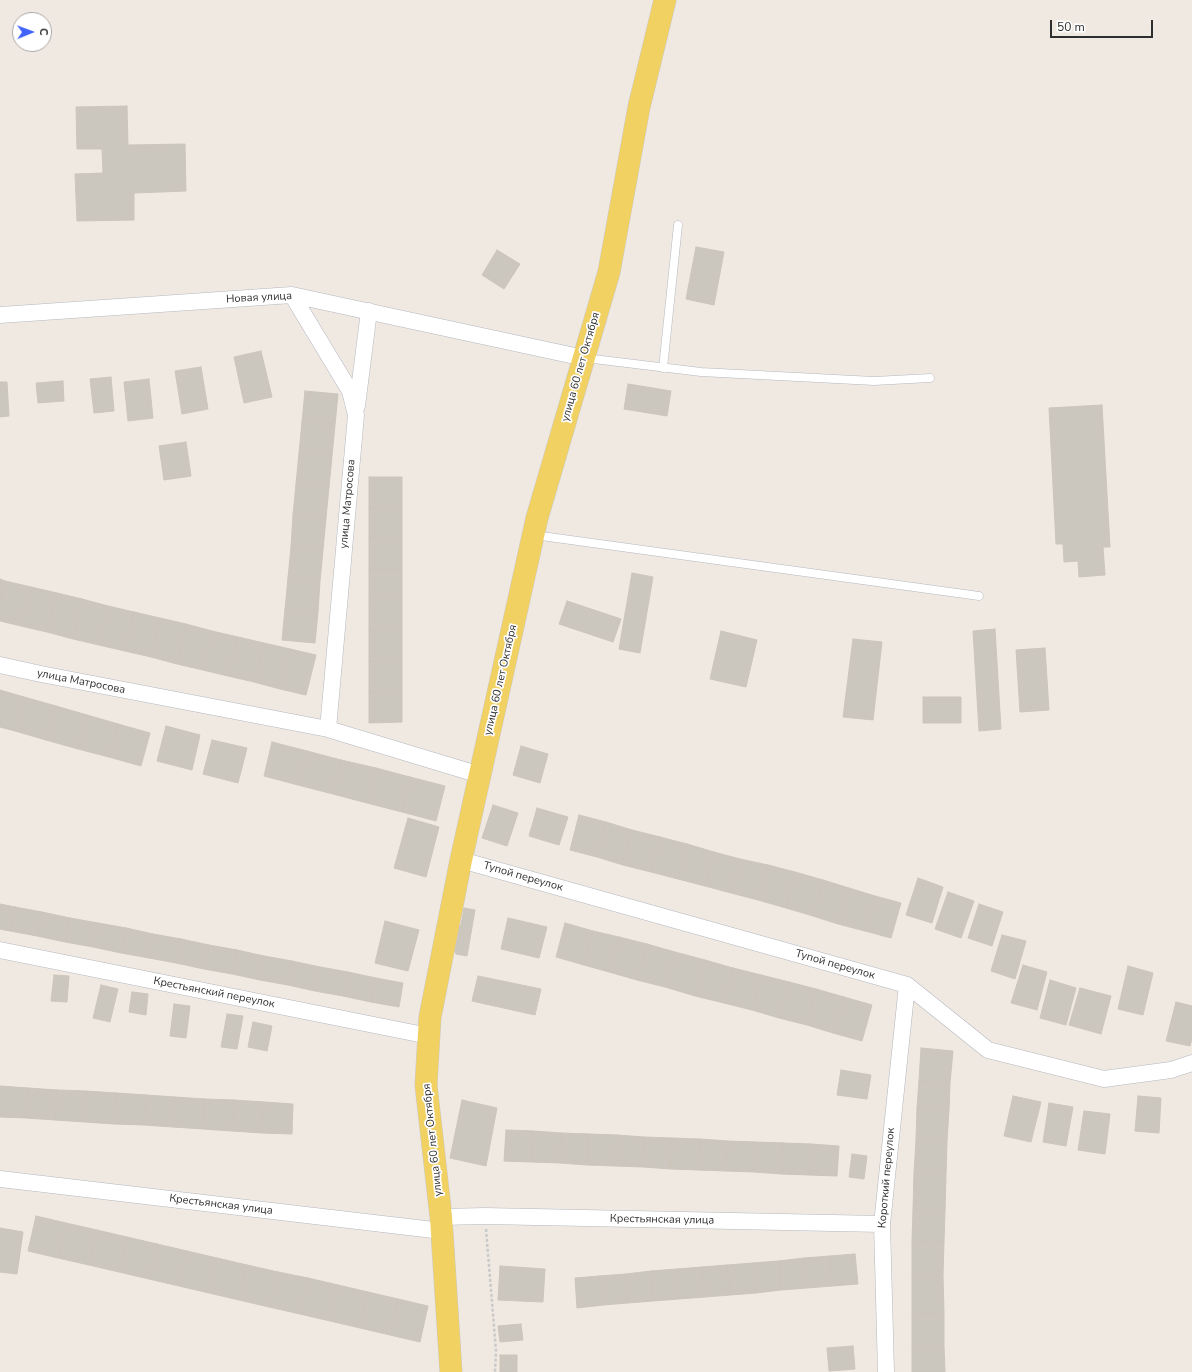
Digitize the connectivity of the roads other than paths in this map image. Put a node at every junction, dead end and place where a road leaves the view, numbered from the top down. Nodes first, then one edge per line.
1 (665, 0) edge
2 (678, 225) dead end
3 (292, 295) junction
4 (369, 311) junction
5 (0, 315) edge
6 (584, 358) junction
7 (663, 368) junction
8 (930, 378) dead end
9 (356, 415) junction
10 (533, 535) junction
11 (979, 596) dead end
12 (0, 665) edge
13 (328, 730) junction
14 (480, 775) junction
15 (461, 860) junction
16 (0, 950) edge
17 (907, 985) junction
18 (429, 1036) junction
19 (1192, 1063) edge
20 (0, 1179) edge
21 (441, 1224) junction
22 (882, 1224) junction
23 (451, 1372) edge
24 (886, 1372) edge

1 - 6 main road, улица 60 лет Октября
2 - 7 lane
3 - 4 street, Новая улица
3 - 5 street, Новая улица
3 - 9 street, улица Матросова
4 - 6 street, Новая улица
4 - 9 street
6 - 7 lane
6 - 10 main road, улица 60 лет Октября
7 - 8 lane
9 - 13 street, улица Матросова
10 - 11 lane
10 - 14 main road, улица 60 лет Октября
12 - 13 street, улица Матросова
13 - 14 street, улица Матросова
14 - 15 main road, улица 60 лет Октября
15 - 17 street, Тупой переулок
15 - 18 main road, улица 60 лет Октября
16 - 18 street, Крестьянский переулок
17 - 19 street, Тупой переулок
17 - 22 street, Короткий переулок
18 - 21 main road, улица 60 лет Октября
20 - 21 street, Крестьянская улица
21 - 22 street, Крестьянская улица
21 - 23 main road, улица 60 лет Октября
22 - 24 street, Короткий переулок

